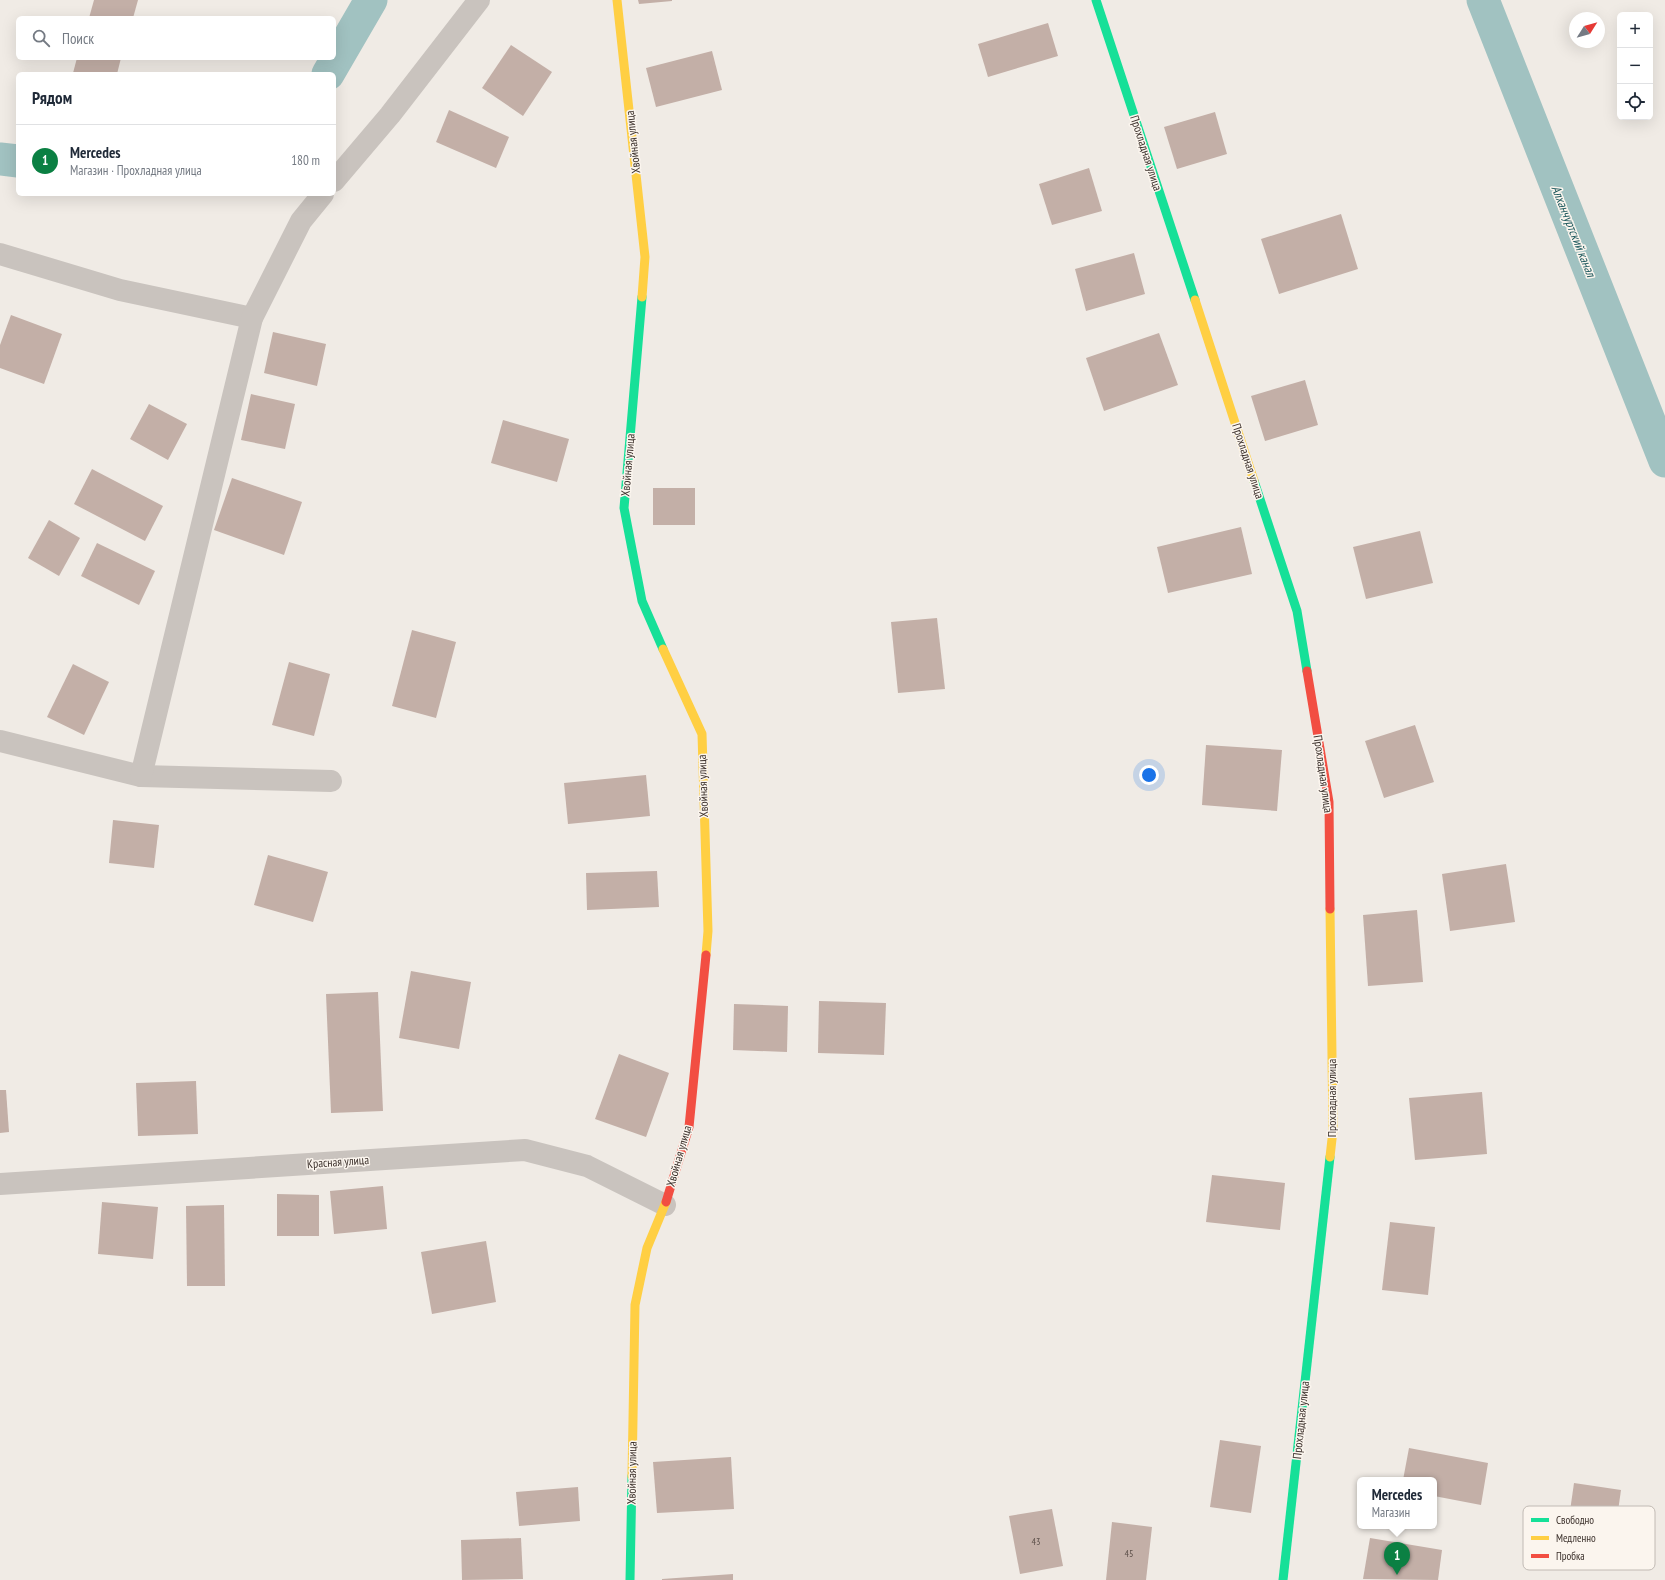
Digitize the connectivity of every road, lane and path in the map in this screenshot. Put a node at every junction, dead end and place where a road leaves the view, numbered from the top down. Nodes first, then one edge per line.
1 (479, 0) edge
2 (617, 0) edge
3 (1096, 0) edge
4 (336, 179) edge
5 (321, 196) edge
6 (0, 254) edge
7 (252, 318) junction
8 (0, 741) edge
9 (142, 776) junction
10 (331, 781) dead end
11 (0, 1184) edge
12 (665, 1205) junction
13 (630, 1580) edge
14 (1283, 1580) edge

1 - 4 street
2 - 12 street, Хвойная улица
3 - 14 street, Прохладная улица
5 - 7 street
6 - 7 street
7 - 9 street
8 - 9 street
9 - 10 street
11 - 12 street, Красная улица
12 - 13 street, Хвойная улица

